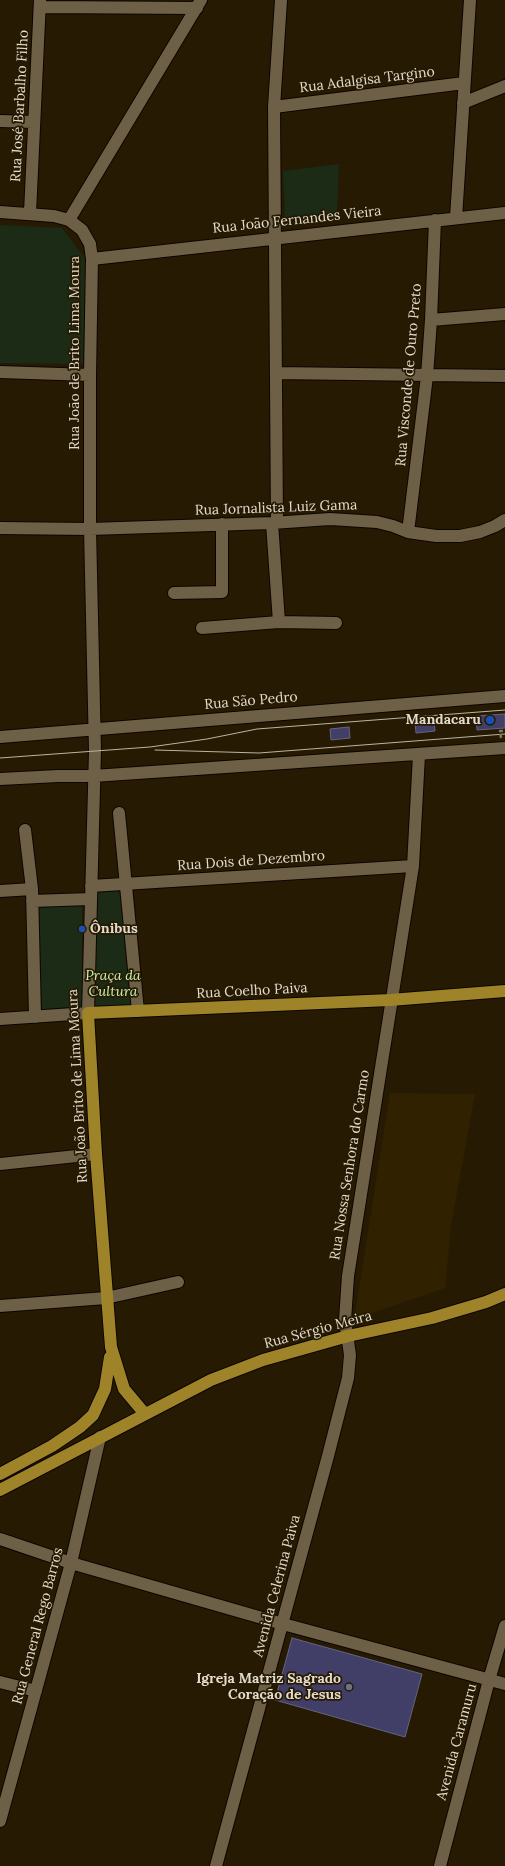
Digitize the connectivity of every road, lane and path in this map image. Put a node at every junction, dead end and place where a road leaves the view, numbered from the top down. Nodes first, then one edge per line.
1 (281, 0) edge
2 (470, 0) edge
3 (40, 3) edge
4 (199, 4) edge
5 (464, 83) junction
6 (505, 86) edge
7 (463, 103) junction
8 (274, 107) junction
9 (0, 121) edge
10 (34, 122) junction
11 (0, 212) edge
12 (30, 213) junction
13 (505, 213) edge
14 (456, 218) junction
15 (69, 220) junction
16 (435, 220) junction
17 (276, 238) junction
18 (92, 259) junction
19 (505, 314) edge
20 (431, 320) junction
21 (0, 372) edge
22 (276, 373) junction
23 (90, 376) junction
24 (426, 376) junction
25 (505, 376) edge
26 (505, 520) edge
27 (274, 523) junction
28 (222, 524) junction
29 (0, 528) edge
30 (90, 529) junction
31 (408, 532) junction
32 (174, 593) dead end
33 (279, 622) junction
34 (336, 623) dead end
35 (202, 628) dead end
36 (505, 696) edge
37 (94, 731) junction
38 (505, 731) edge
39 (0, 737) edge
40 (503, 743) edge
41 (95, 751) joint
42 (419, 755) junction
43 (93, 776) junction
44 (0, 779) edge
45 (119, 814) dead end
46 (26, 830) dead end
47 (413, 866) junction
48 (127, 883) junction
49 (91, 886) junction
50 (32, 889) junction
51 (0, 891) edge
52 (90, 900) junction
53 (32, 901) junction
54 (505, 991) edge
55 (390, 1000) junction
56 (138, 1011) junction
57 (88, 1014) junction
58 (35, 1016) junction
59 (0, 1019) edge
60 (96, 1154) junction
61 (0, 1164) edge
62 (178, 1282) dead end
63 (505, 1294) edge
64 (106, 1298) junction
65 (0, 1306) edge
66 (348, 1336) junction
67 (111, 1348) junction
68 (145, 1414) junction
69 (100, 1437) junction
70 (0, 1474) edge
71 (0, 1490) edge
72 (0, 1539) edge
73 (71, 1563) junction
74 (283, 1624) junction
75 (505, 1626) edge
76 (489, 1680) junction
77 (0, 1682) edge
78 (505, 1684) edge
79 (36, 1691) junction
80 (0, 1821) edge
81 (216, 1866) edge
82 (440, 1866) edge

1 - 8 street
2 - 5 street
3 - 4 street
3 - 10 street, Rua José Barbalho Filho
4 - 15 street
5 - 7 street
5 - 8 street, Rua Adalgisa Targino
6 - 7 street
7 - 14 street
8 - 17 street
9 - 10 street
10 - 12 street, Rua José Barbalho Filho
11 - 12 street
12 - 15 street
13 - 14 street, Rua João Fernandes Vieira
14 - 16 street, Rua João Fernandes Vieira
15 - 18 street, Rua João de Brito Lima Moura
16 - 17 street, Rua João Fernandes Vieira
16 - 20 street, Rua Visconde de Ouro Preto
17 - 18 street, Rua João Fernandes Vieira
17 - 22 street
18 - 23 street, Rua João de Brito Lima Moura
19 - 20 street
20 - 24 street, Rua Visconde de Ouro Preto
21 - 23 street
22 - 24 street
22 - 27 street
23 - 30 street, Rua João de Brito Lima Moura
24 - 25 street
24 - 31 street, Rua Visconde de Ouro Preto
26 - 31 street, Rua Jornalista Luiz Gama
27 - 28 street, Rua Jornalista Luiz Gama
27 - 31 street, Rua Jornalista Luiz Gama
27 - 33 street
28 - 30 street, Rua Jornalista Luiz Gama
28 - 32 street
29 - 30 street, Rua Jornalista Luiz Gama
30 - 37 street, Rua João de Brito Lima Moura
33 - 34 street
33 - 35 street
36 - 37 street, Rua São Pedro
37 - 39 street, Rua São Pedro
37 - 41 street, Rua João de Brito Lima Moura
38 - 40 path, bridge
40 - 42 street
41 - 43 street, Rua João Brito de Lima Moura
42 - 43 street
42 - 47 street, Rua Nossa Senhora do Carmo
43 - 44 street
43 - 49 street, Rua João Brito de Lima Moura
45 - 48 street
46 - 50 street
47 - 48 street, Rua Dois de Dezembro
47 - 55 street, Rua Nossa Senhora do Carmo
48 - 49 street, Rua Dois de Dezembro
48 - 56 street
49 - 52 street, Rua João Brito de Lima Moura
50 - 51 street
50 - 53 street
52 - 53 street
52 - 57 street, Rua João Brito de Lima Moura
53 - 58 street
54 - 55 main road, Rua Coelho Paiva
55 - 56 main road, Rua Coelho Paiva
55 - 66 street, Rua Nossa Senhora do Carmo
56 - 57 main road, Rua Coelho Paiva
57 - 58 street, Rua Coelho Paiva
57 - 60 main road, Rua João Brito de Lima Moura
58 - 59 street, Rua Coelho Paiva
60 - 61 street
60 - 64 main road, Rua João Brito de Lima Moura
62 - 64 street
63 - 66 main road, Rua Sérgio Meira
64 - 65 street
64 - 67 main road, Rua João Brito de Lima Moura
66 - 68 main road, Rua Sérgio Meira
66 - 74 street, Avenida Celerina Paiva
67 - 68 main road
67 - 70 main road
68 - 69 main road, Rua Sérgio Meira
69 - 71 main road, Rua Sérgio Meira
69 - 73 street, Rua General Rego Barros
72 - 73 street
73 - 74 street
73 - 79 street, Rua General Rego Barros
74 - 76 street
74 - 81 street, Avenida Celerina Paiva
75 - 76 street, Avenida Caramuru
76 - 78 street
76 - 82 street, Avenida Caramuru
77 - 79 street
79 - 80 street, Rua General Rego Barros

